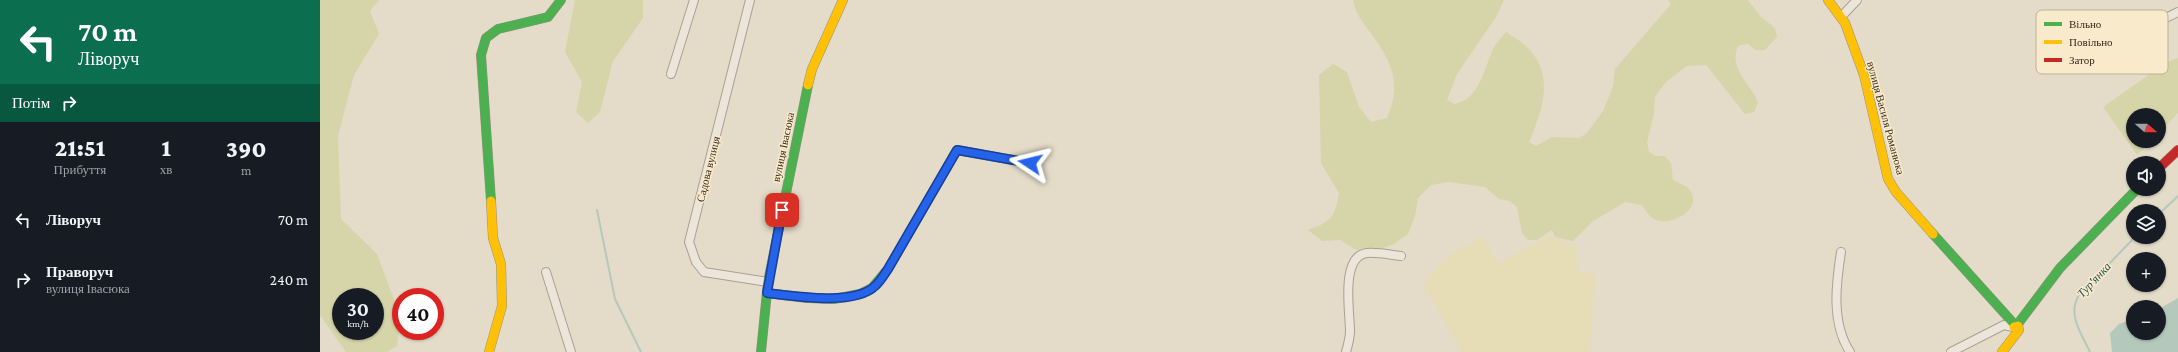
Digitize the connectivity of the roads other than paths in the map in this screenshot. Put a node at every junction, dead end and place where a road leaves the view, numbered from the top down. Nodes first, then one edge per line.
1 (561, 0) edge
2 (694, 0) edge
3 (750, 0) edge
4 (843, 0) edge
5 (1828, 0) edge
6 (1858, 0) edge
7 (1842, 17) junction
8 (671, 74) dead end
9 (2178, 150) edge
10 (2166, 161) edge
11 (1030, 163) dead end
12 (2131, 196) edge
13 (1841, 252) dead end
14 (1401, 256) dead end
15 (546, 272) dead end
16 (768, 282) junction
17 (767, 293) junction
18 (2016, 328) junction
19 (2003, 349) edge
20 (489, 352) edge
21 (572, 352) edge
22 (761, 352) edge
23 (1346, 352) edge
24 (1850, 352) edge
25 (1951, 352) edge

1 - 20 street
2 - 8 street
3 - 16 street, Садова вулиця
4 - 16 street, вулиця Івасюка
5 - 7 street, вулиця Василя Романюка
6 - 7 street
7 - 18 street, вулиця Василя Романюка
9 - 10 street
11 - 17 street
12 - 18 street
13 - 24 street
14 - 23 street
15 - 21 street
16 - 17 street, вулиця Івасюка
17 - 22 street, вулиця Івасюка
18 - 19 street
18 - 25 street

